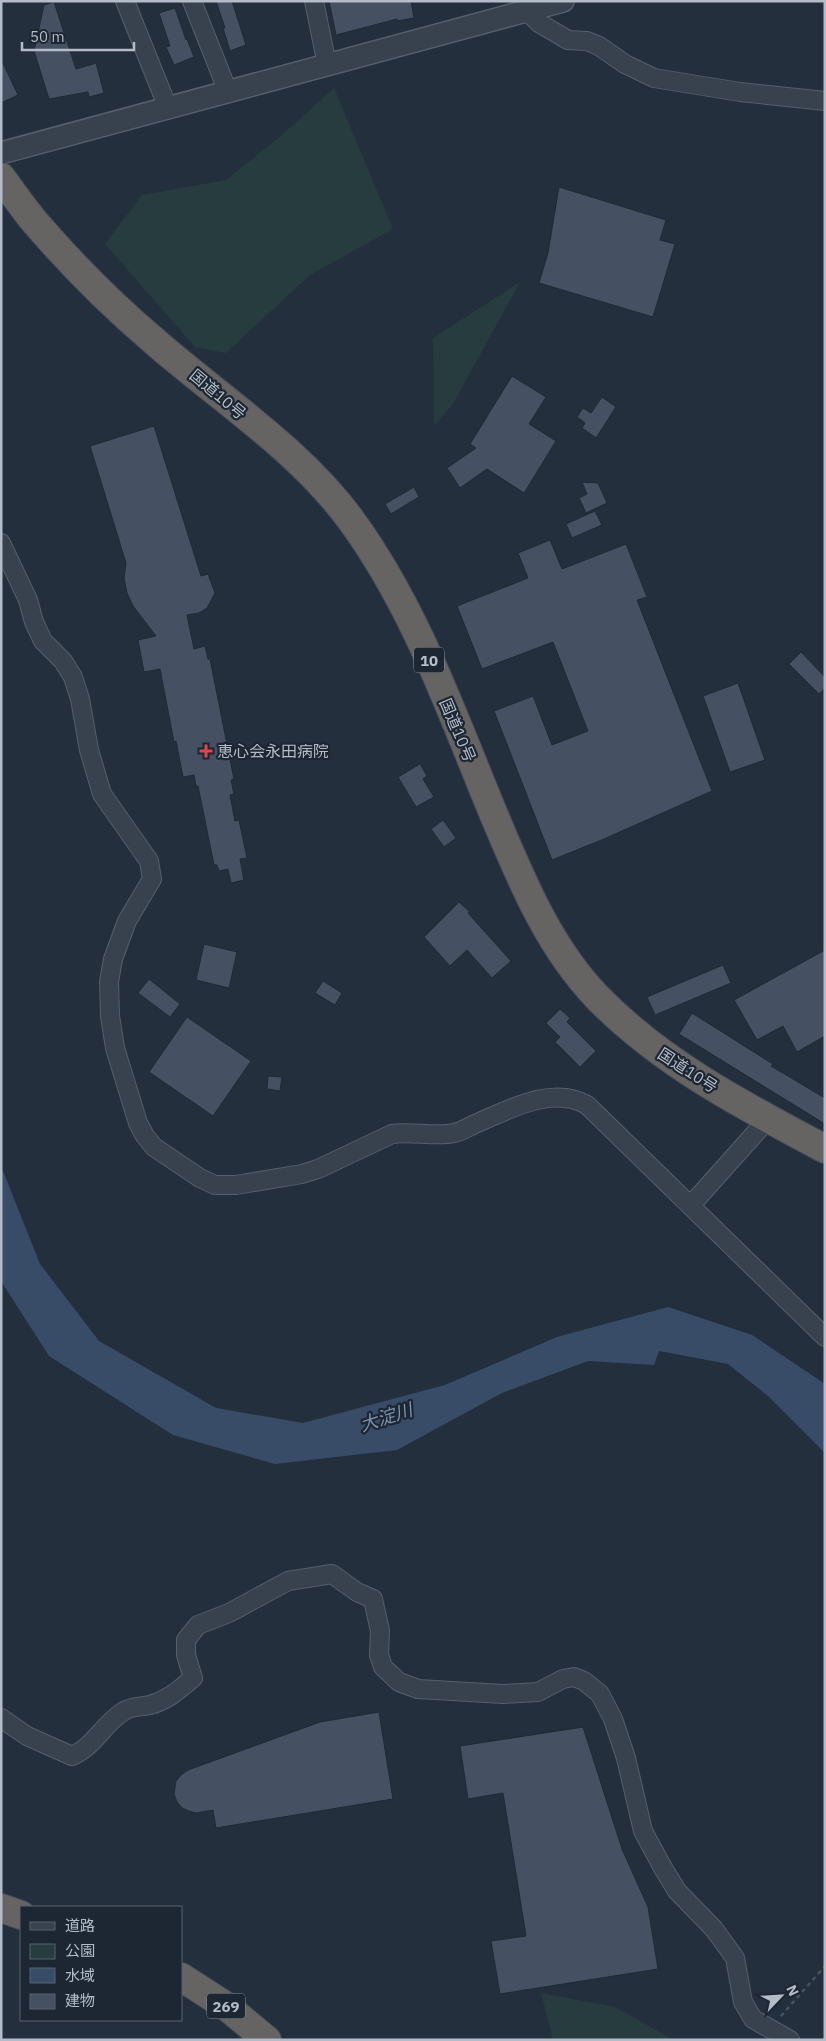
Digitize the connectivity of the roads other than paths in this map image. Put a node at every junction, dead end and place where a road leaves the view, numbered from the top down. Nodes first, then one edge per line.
1 (125, 1) edge
2 (192, 1) edge
3 (314, 1) edge
4 (563, 1) edge
5 (527, 11) junction
6 (327, 65) junction
7 (228, 92) junction
8 (825, 101) edge
9 (168, 108) junction
10 (1, 153) edge
11 (1, 177) edge
12 (1, 543) edge
13 (768, 1118) junction
14 (825, 1149) edge
15 (691, 1205) junction
16 (825, 1337) edge
17 (1, 1718) edge
18 (1, 1908) edge
19 (20, 1915) edge
20 (182, 1978) edge
21 (267, 2040) edge
22 (790, 2040) edge

1 - 9 street
2 - 7 street
3 - 6 street
4 - 5 street
5 - 6 street
5 - 8 street
6 - 7 street
7 - 9 street
9 - 10 street
11 - 13 highway, 国道10号 / 10
12 - 15 street
13 - 14 highway, 国道10号 / 10
13 - 15 street
15 - 16 street
17 - 22 street
18 - 19 highway
20 - 21 highway, 269

